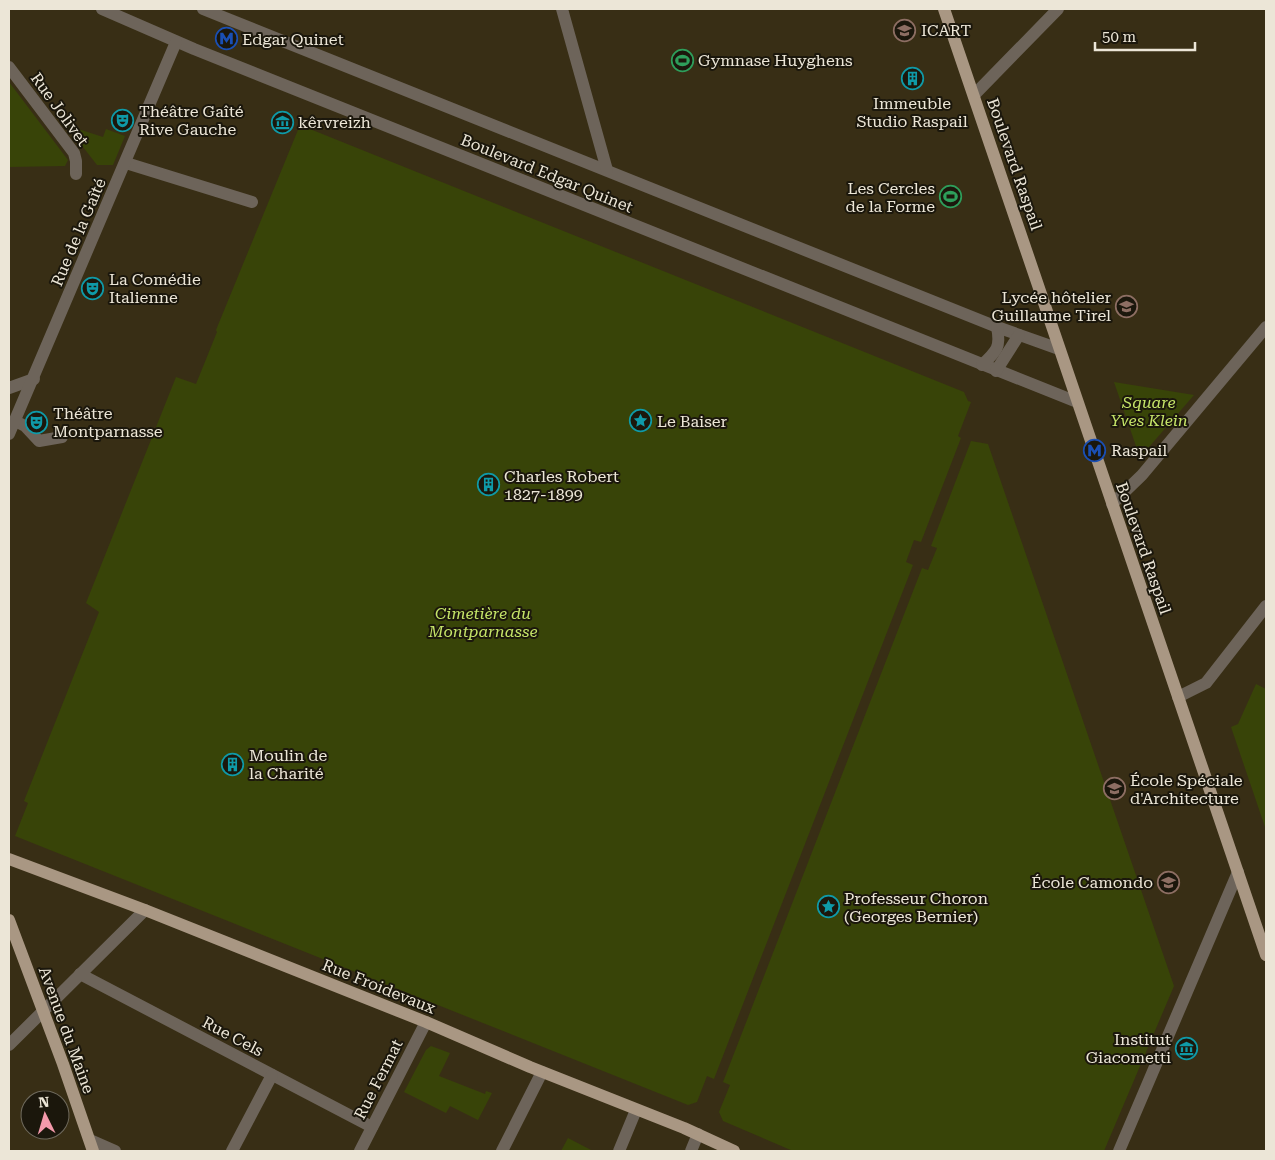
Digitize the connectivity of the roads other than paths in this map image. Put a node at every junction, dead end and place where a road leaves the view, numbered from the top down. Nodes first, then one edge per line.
1 (102, 9) edge
2 (203, 9) edge
3 (562, 9) edge
4 (944, 9) edge
5 (1058, 9) edge
6 (176, 42) junction
7 (9, 67) edge
8 (974, 95) junction
9 (126, 162) junction
10 (607, 170) junction
11 (76, 174) dead end
12 (252, 202) dead end
13 (998, 327) junction
14 (1266, 328) edge
15 (1019, 335) junction
16 (1059, 348) junction
17 (982, 365) junction
18 (996, 371) junction
19 (34, 379) junction
20 (9, 388) edge
21 (1078, 402) junction
22 (15, 421) junction
23 (9, 434) edge
24 (62, 437) dead end
25 (1112, 504) junction
26 (1266, 606) edge
27 (1178, 697) junction
28 (9, 859) edge
29 (1238, 872) junction
30 (146, 910) junction
31 (9, 920) edge
32 (1266, 955) edge
33 (80, 974) junction
34 (42, 1010) junction
35 (426, 1022) junction
36 (9, 1045) edge
37 (542, 1072) junction
38 (272, 1075) junction
39 (636, 1110) junction
40 (372, 1127) junction
41 (698, 1134) junction
42 (92, 1146) edge
43 (115, 1151) edge
44 (232, 1151) edge
45 (360, 1151) edge
46 (502, 1151) edge
47 (619, 1151) edge
48 (691, 1151) edge
49 (734, 1151) edge
50 (1119, 1151) edge

1 - 6 street, Boulevard Edgar Quinet
2 - 10 street, Boulevard Edgar Quinet
3 - 10 street
4 - 8 main road, Boulevard Raspail
5 - 8 street
6 - 9 street, Rue de la Gaîté
6 - 17 street, Boulevard Edgar Quinet
7 - 11 street, Rue Jolivet
8 - 16 main road, Boulevard Raspail
9 - 12 street
9 - 19 street, Rue de la Gaîté
10 - 13 street, Boulevard Edgar Quinet
13 - 15 street, Boulevard Edgar Quinet
13 - 17 street
14 - 25 street
15 - 16 street, Boulevard Edgar Quinet
15 - 18 street
16 - 21 main road, Boulevard Raspail
17 - 18 street, Boulevard Edgar Quinet
18 - 21 street, Boulevard Edgar Quinet
19 - 20 street
19 - 22 street, Rue de la Gaîté
21 - 25 main road, Boulevard Raspail
22 - 23 street, Rue de la Gaîté
22 - 24 street
25 - 27 main road, Boulevard Raspail
26 - 27 street
27 - 29 main road, Boulevard Raspail
28 - 30 main road, Rue Froidevaux
29 - 32 main road, Boulevard Raspail
29 - 50 street
30 - 33 street
30 - 35 main road, Rue Froidevaux
31 - 34 main road, Avenue du Maine
33 - 34 street
33 - 38 street, Rue Cels
34 - 36 street
34 - 42 main road, Avenue du Maine
35 - 37 main road, Rue Froidevaux
35 - 40 street, Rue Fermat
37 - 39 main road, Rue Froidevaux
37 - 46 street
38 - 40 street, Rue Cels
38 - 44 street
39 - 41 main road, Rue Froidevaux
39 - 47 street
40 - 45 street, Rue Fermat
41 - 48 street
41 - 49 main road, Rue Froidevaux
42 - 43 street

